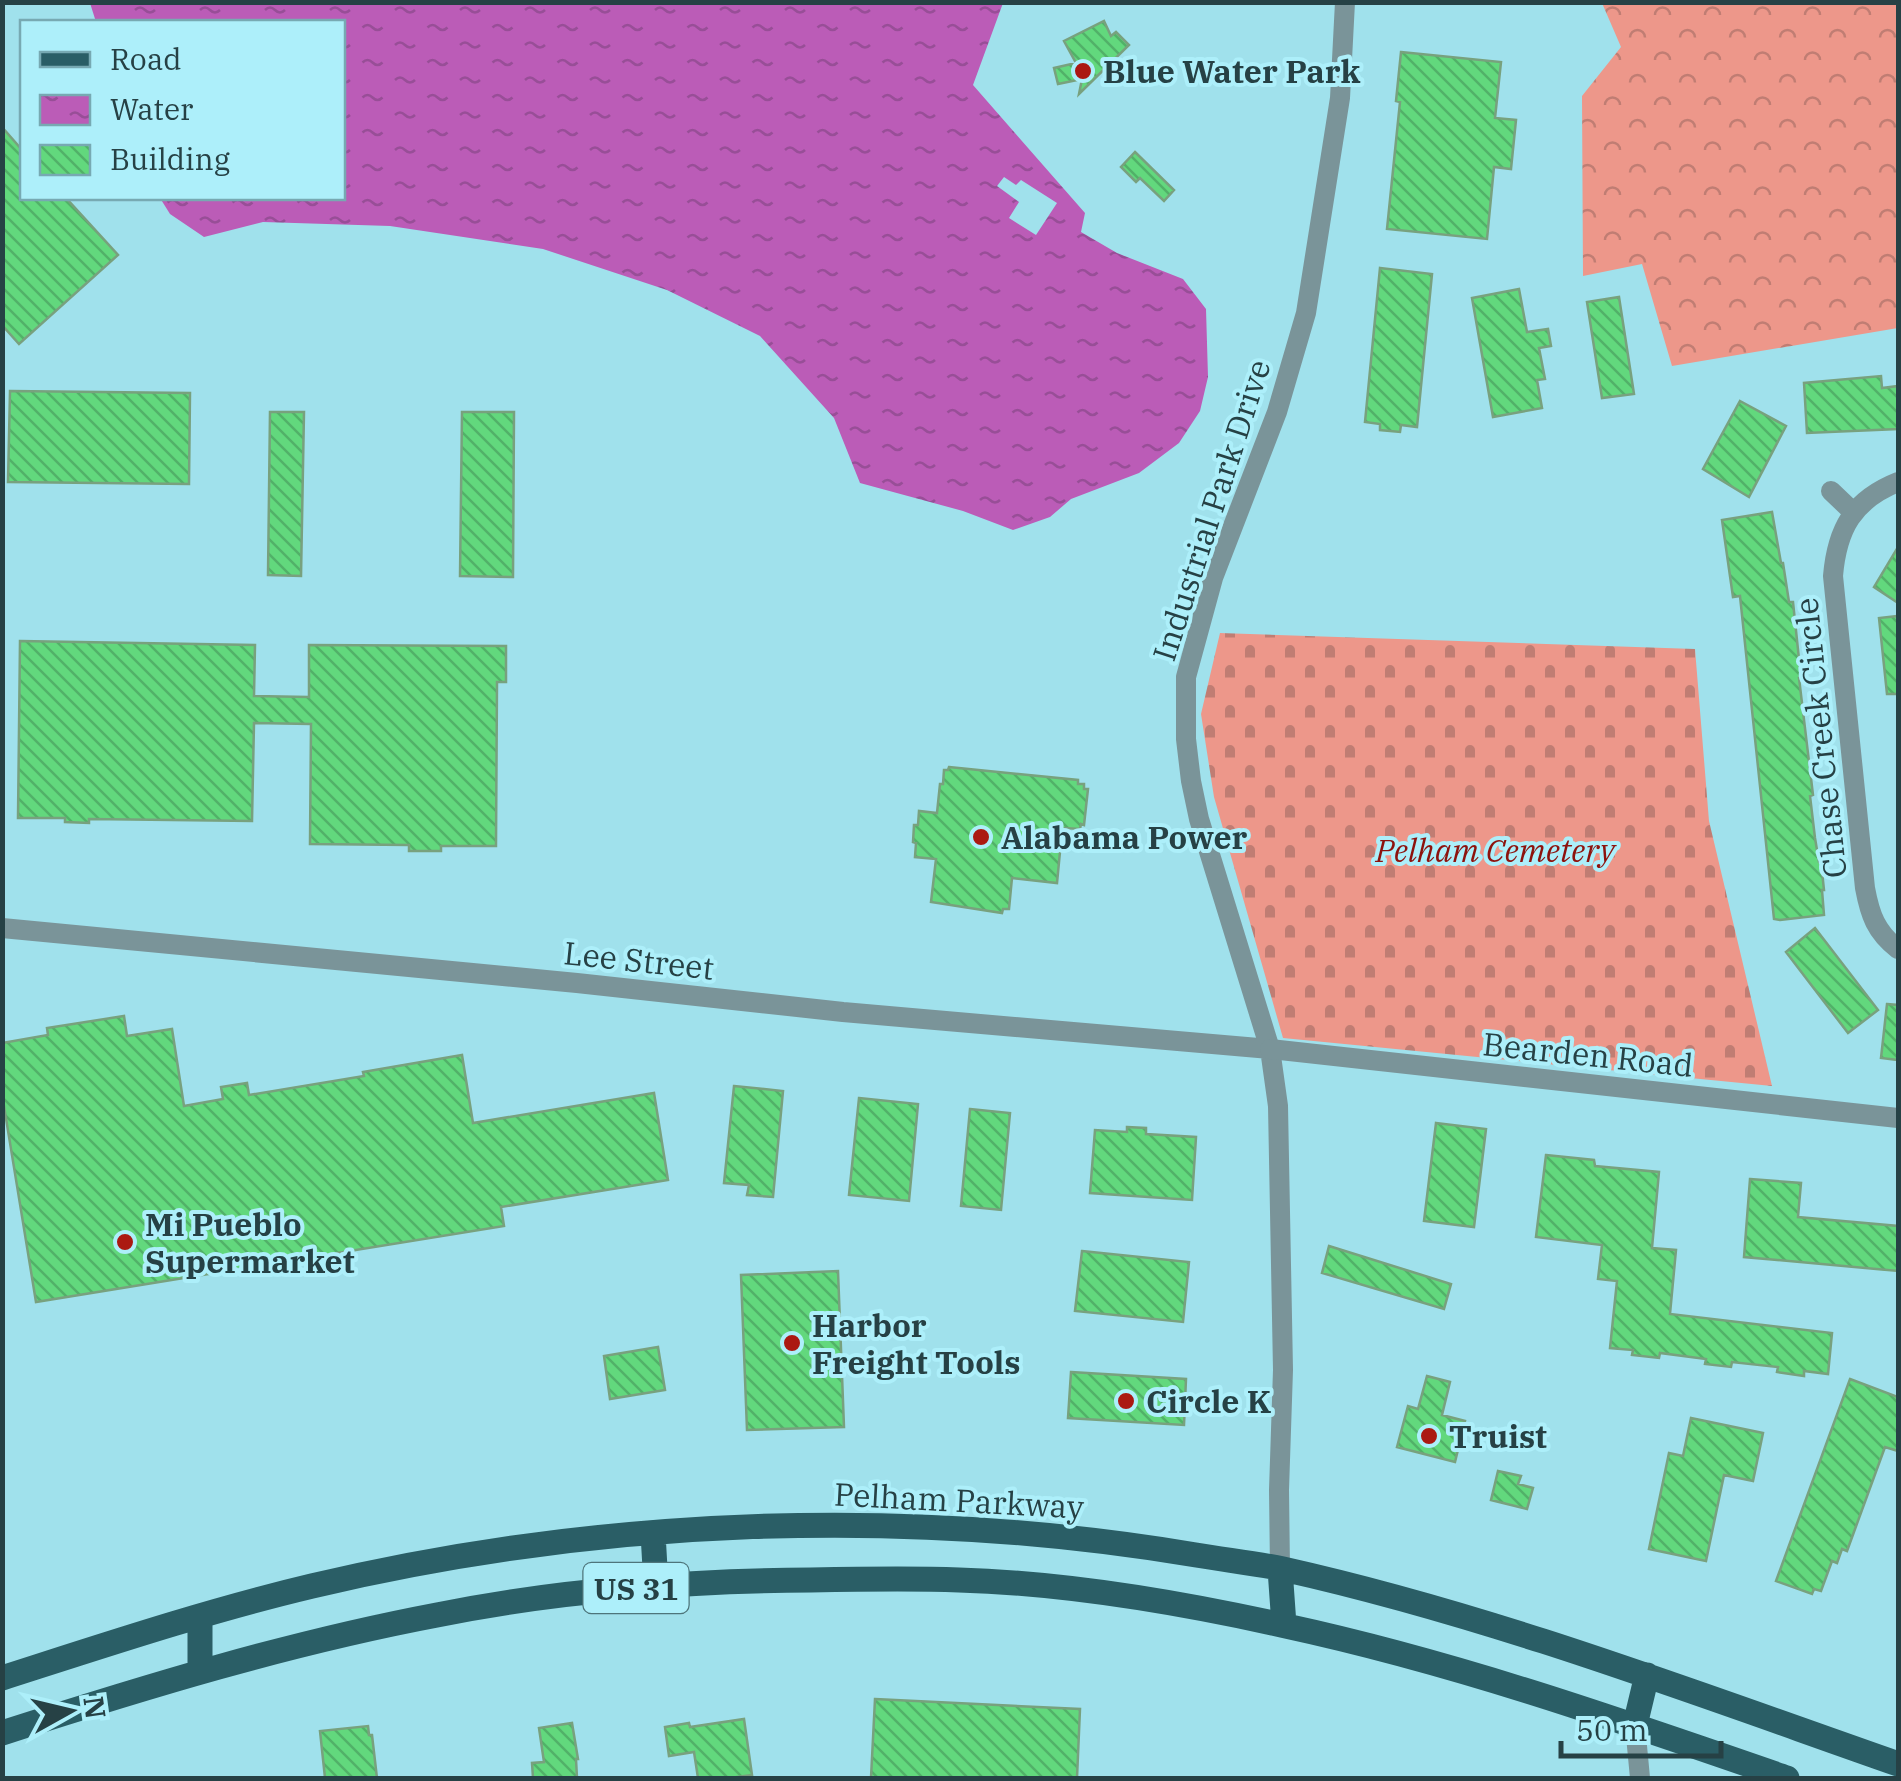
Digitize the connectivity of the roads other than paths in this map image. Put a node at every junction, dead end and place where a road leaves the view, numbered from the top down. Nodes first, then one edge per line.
1 (1345, 2) edge
2 (1898, 482) edge
3 (1831, 492) dead end
4 (1853, 512) junction
5 (2, 928) edge
6 (1898, 950) edge
7 (1270, 1049) junction
8 (1898, 1118) edge
9 (654, 1534) junction
10 (1280, 1569) junction
11 (656, 1586) junction
12 (200, 1616) junction
13 (1284, 1625) junction
14 (200, 1672) junction
15 (1646, 1675) junction
16 (2, 1678) edge
17 (1636, 1725) junction
18 (2, 1733) edge
19 (1898, 1764) edge
20 (1640, 1778) edge
21 (1787, 1778) edge

1 - 7 street, Industrial Park Drive
2 - 4 street
3 - 4 street
4 - 6 street, Chase Creek Circle
5 - 7 street, Lee Street
7 - 8 street, Bearden Road
7 - 10 street, Industrial Park Drive
9 - 10 main road, Pelham Parkway / US 31
9 - 11 main road
9 - 12 main road, Pelham Parkway / US 31
10 - 13 main road
10 - 15 main road, Pelham Parkway / US 31
11 - 13 main road, US 31
11 - 14 main road, US 31
12 - 14 main road
12 - 16 main road, Pelham Parkway / US 31
13 - 17 main road, US 31
14 - 18 main road, US 31
15 - 17 main road
15 - 19 main road, Pelham Parkway / US 31
17 - 20 street
17 - 21 main road, US 31

